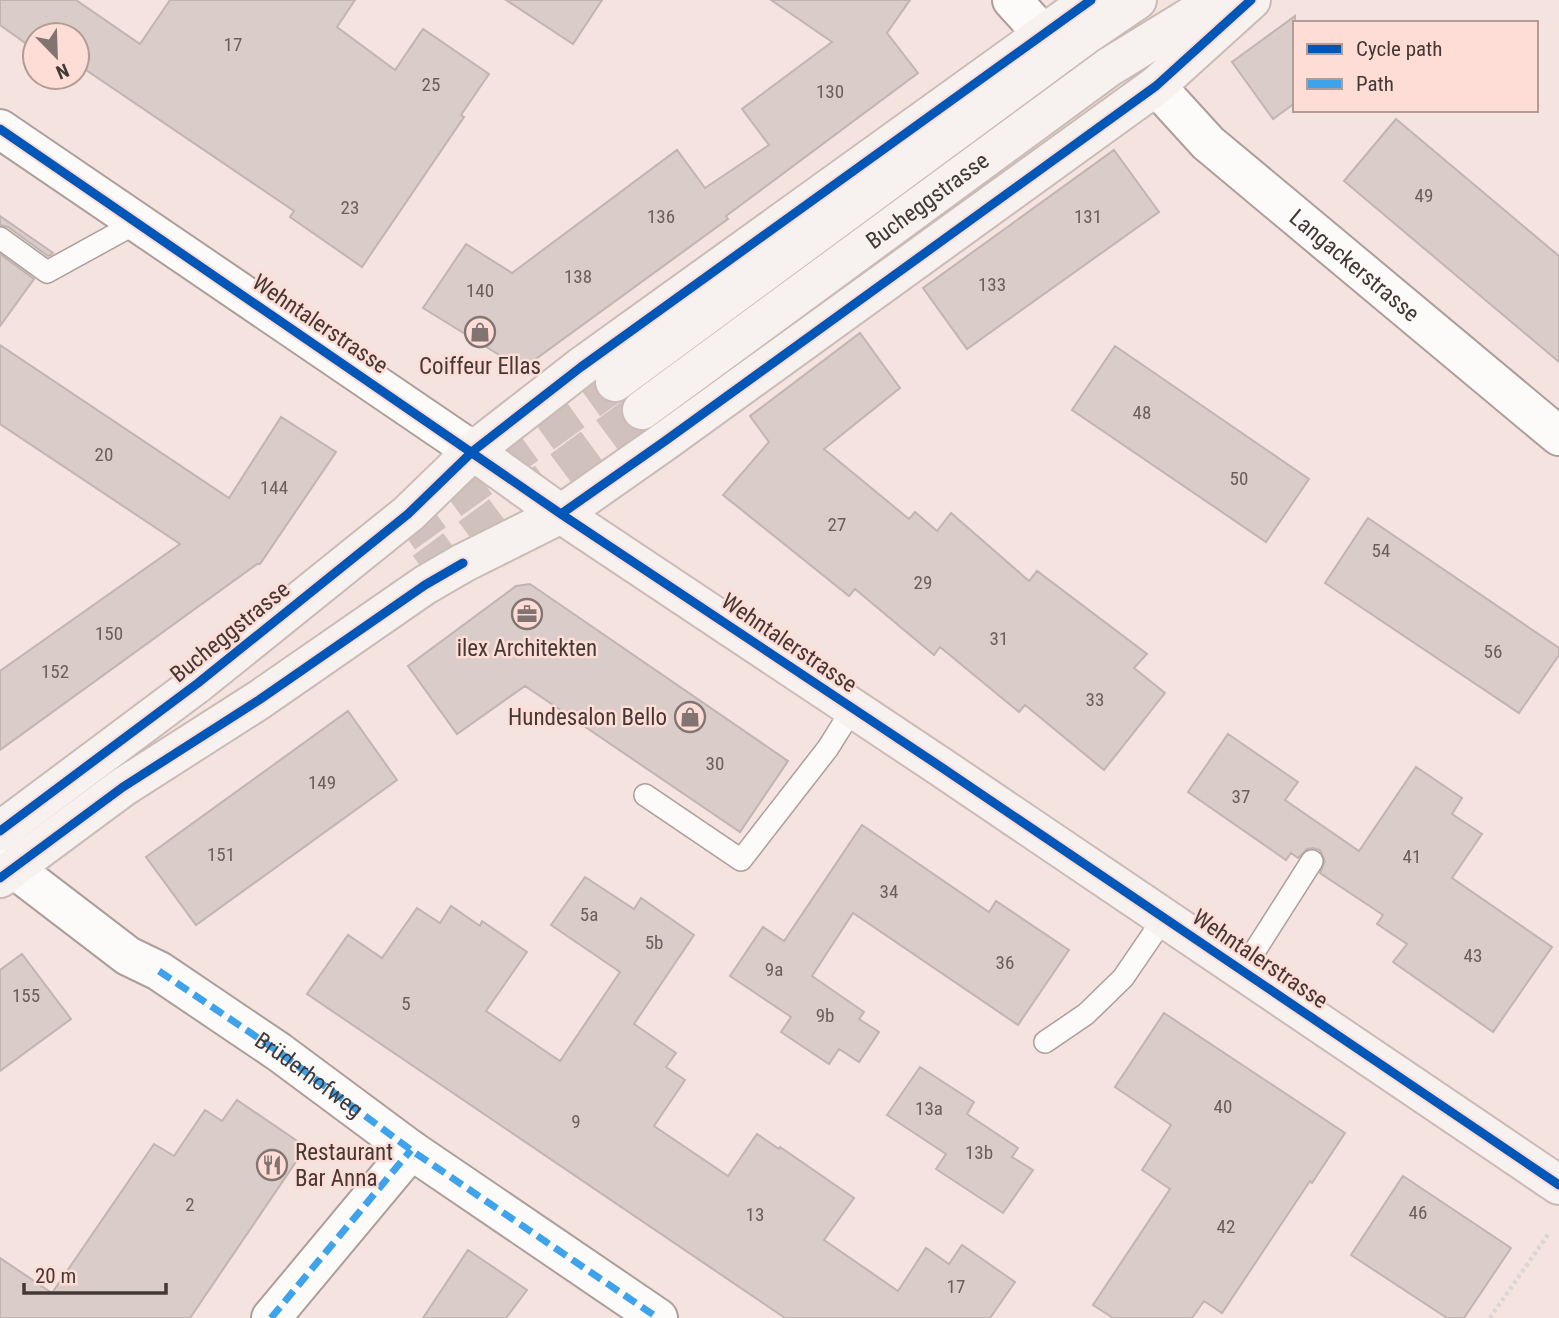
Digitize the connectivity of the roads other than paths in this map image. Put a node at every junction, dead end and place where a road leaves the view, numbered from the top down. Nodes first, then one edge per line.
1 (1012, 0) edge
2 (1091, 0) edge
3 (1137, 0) edge
4 (1219, 0) edge
5 (1251, 0) edge
6 (1044, 34) junction
7 (1156, 86) junction
8 (0, 129) edge
9 (138, 222) junction
10 (0, 238) edge
11 (615, 382) tunnel mouth
12 (642, 410) tunnel mouth
13 (1559, 436) edge
14 (473, 452) junction
15 (561, 514) junction
16 (853, 708) junction
17 (645, 795) dead end
18 (0, 831) edge
19 (1312, 861) dead end
20 (4, 866) edge
21 (1164, 918) junction
22 (1242, 971) junction
23 (1045, 1042) dead end
24 (411, 1150) junction
25 (1559, 1185) edge
26 (271, 1318) edge
27 (658, 1318) edge

1 - 6 street
2 - 6 main road, Bucheggstrasse
3 - 11 main road, Bucheggstrasse
4 - 12 main road, Bucheggstrasse
5 - 7 main road
6 - 14 main road, Bucheggstrasse
7 - 13 street, Langackerstrasse
7 - 15 main road
8 - 9 street, Wehntalerstrasse
9 - 10 lane
9 - 14 street, Wehntalerstrasse
14 - 15 main road, Wehntalerstrasse
14 - 18 main road, Bucheggstrasse
15 - 16 main road, Wehntalerstrasse
15 - 20 main road
16 - 17 lane
16 - 21 main road, Wehntalerstrasse
19 - 22 lane
20 - 24 street, Brüderhofweg
21 - 22 main road, Wehntalerstrasse
21 - 23 lane
22 - 25 main road, Wehntalerstrasse
24 - 26 street
24 - 27 street, Brüderhofweg

